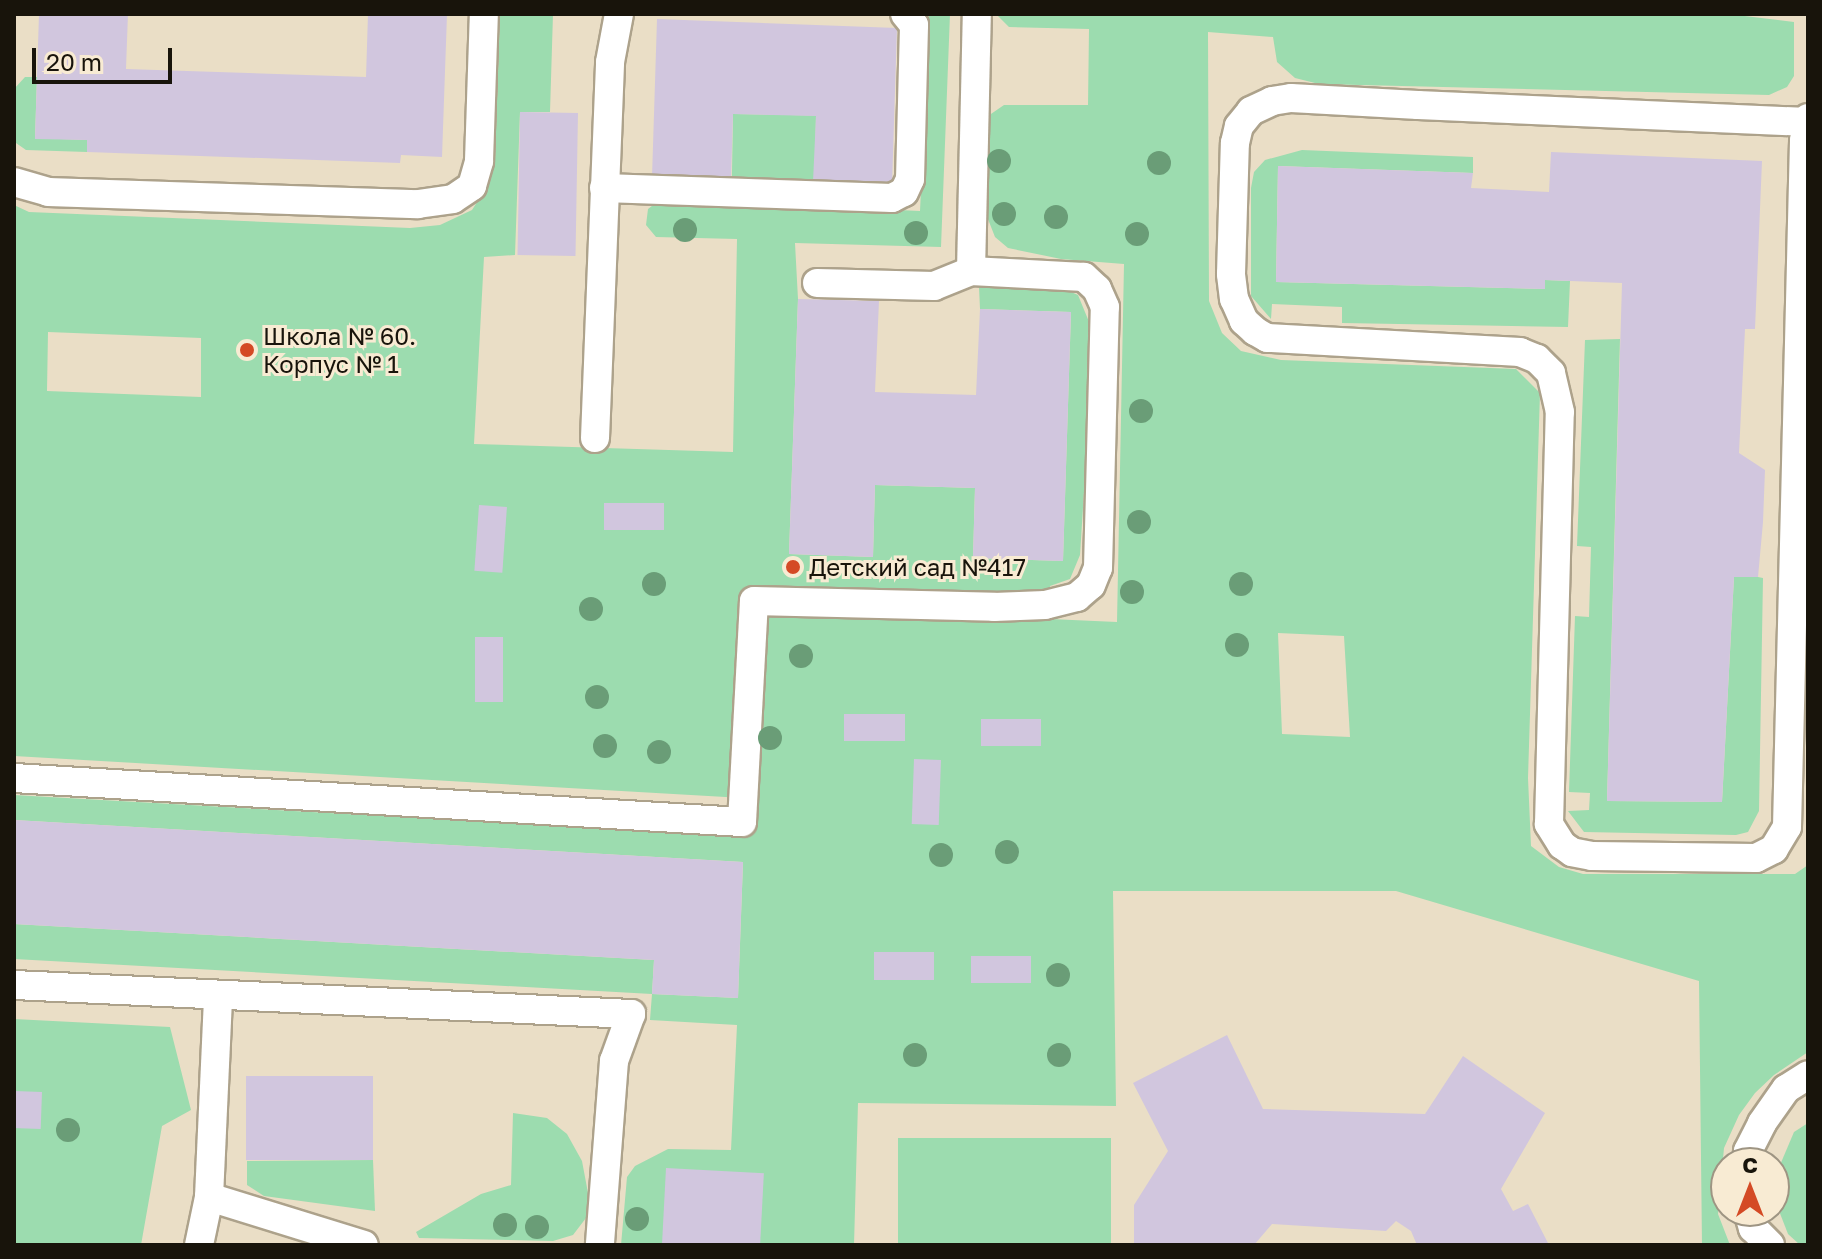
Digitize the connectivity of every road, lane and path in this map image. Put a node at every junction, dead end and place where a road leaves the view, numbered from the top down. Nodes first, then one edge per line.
1 (484, 14) edge
2 (619, 14) edge
3 (905, 14) edge
4 (977, 14) edge
5 (1808, 120) edge
6 (14, 182) edge
7 (604, 188) junction
8 (971, 271) junction
9 (817, 283) dead end
10 (595, 438) dead end
11 (1800, 728) edge
12 (14, 778) edge
13 (14, 985) edge
14 (218, 995) junction
15 (1808, 1075) edge
16 (1750, 1147) edge
17 (209, 1197) junction
18 (1753, 1227) edge
19 (199, 1245) edge
20 (364, 1245) edge
21 (600, 1245) edge
22 (1770, 1245) edge

1 - 6 lane
2 - 7 lane
3 - 7 lane
4 - 8 lane
5 - 11 lane
5 - 11 lane
7 - 10 lane
8 - 9 lane
8 - 12 lane
13 - 14 lane
14 - 17 lane
14 - 21 lane
15 - 16 lane
17 - 19 lane
17 - 20 lane
18 - 22 lane

